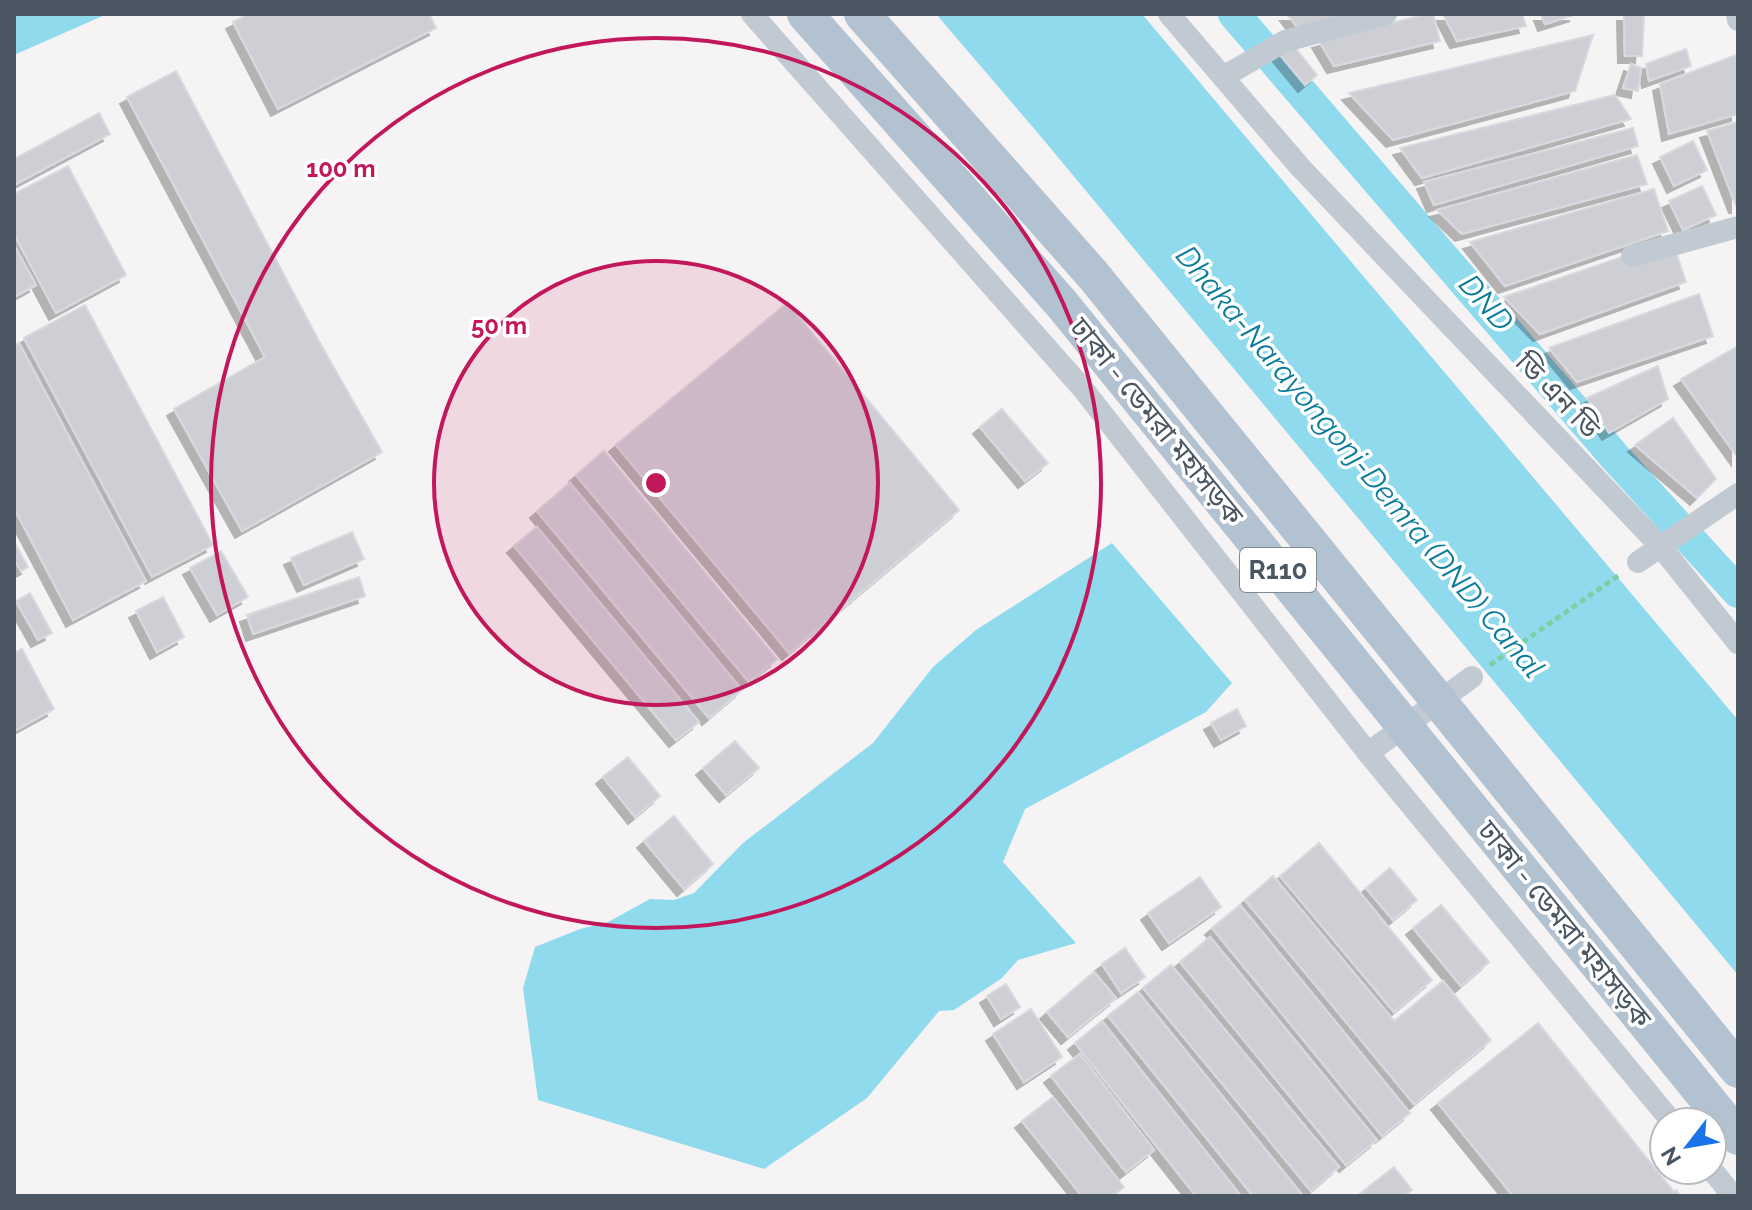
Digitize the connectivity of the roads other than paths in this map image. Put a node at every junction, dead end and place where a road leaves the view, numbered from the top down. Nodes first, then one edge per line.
1 (752, 14) edge
2 (805, 14) edge
3 (862, 14) edge
4 (1169, 14) edge
5 (1386, 14) edge
6 (1737, 14) edge
7 (1358, 17) edge
8 (1738, 20) edge
9 (1223, 77) junction
10 (1738, 227) edge
11 (1632, 256) dead end
12 (1738, 494) edge
13 (1661, 547) junction
14 (1638, 562) road end
15 (1738, 643) edge
16 (1472, 677) road end
17 (1368, 753) junction
18 (1738, 1070) edge
19 (1659, 1106) edge
20 (1738, 1137) edge

1 - 17 street
2 - 20 main road, ঢাকা - ডেমরা মহাসড়ক / R110, bridge
3 - 18 main road, ঢাকা - ডেমরা মহাসড়ক / R110, bridge
4 - 9 street, ডি এন ডি
5 - 7 street
6 - 8 street
7 - 9 street
9 - 13 street, ডি এন ডি
10 - 11 street
12 - 13 street
13 - 14 street
13 - 15 street, ডি এন ডি
16 - 17 street
17 - 19 street

